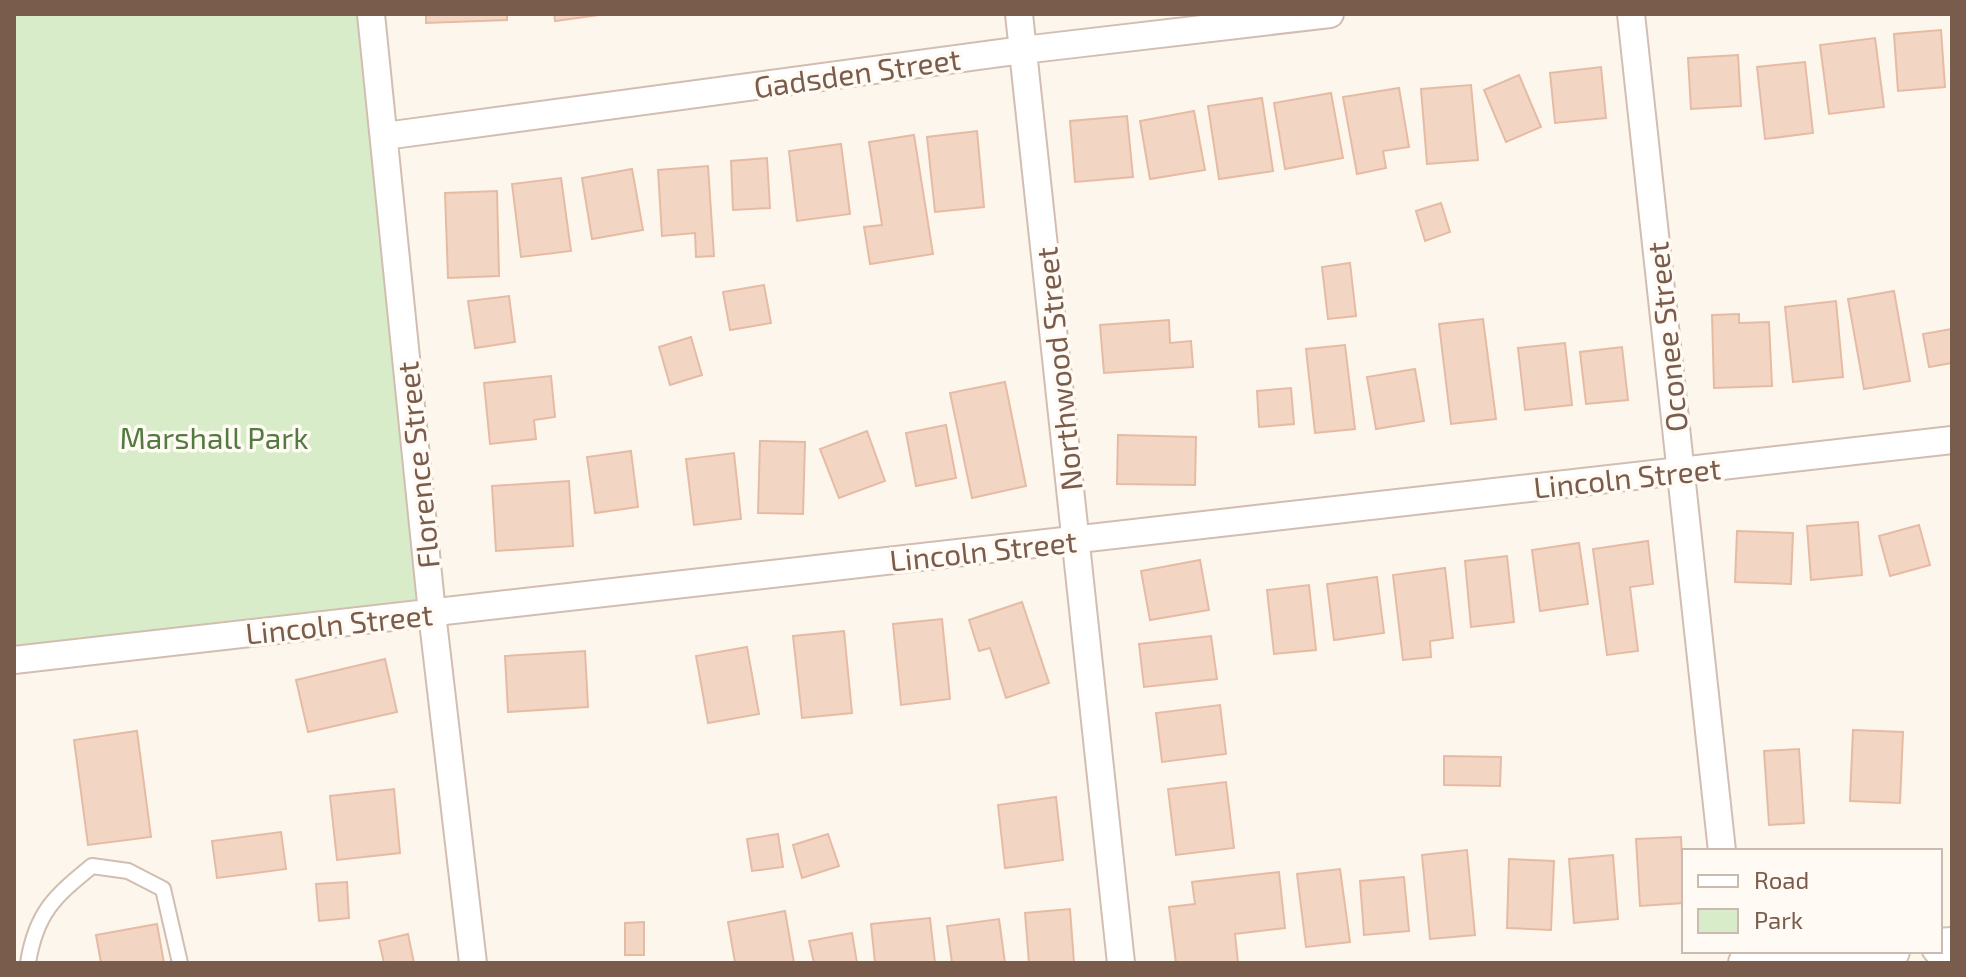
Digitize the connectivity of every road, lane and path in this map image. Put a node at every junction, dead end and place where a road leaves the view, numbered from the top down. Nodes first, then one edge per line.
1 (371, 14) edge
2 (1019, 14) edge
3 (1330, 14) edge
4 (1631, 14) edge
5 (1023, 50) junction
6 (385, 136) junction
7 (1952, 440) edge
8 (1681, 471) junction
9 (1076, 539) junction
10 (432, 613) junction
11 (14, 660) edge
12 (1722, 849) edge
13 (1867, 953) edge
14 (28, 963) edge
15 (180, 963) edge
16 (473, 963) edge
17 (1121, 963) edge
18 (1747, 963) edge

1 - 6 street, Florence Street
2 - 5 street, Northwood Street
3 - 5 street, Gadsden Street
4 - 8 street, Oconee Street
5 - 6 street, Gadsden Street
5 - 9 street, Northwood Street
6 - 10 street, Florence Street
7 - 8 street, Lincoln Street
8 - 9 street, Lincoln Street
8 - 12 street, Oconee Street
9 - 10 street, Lincoln Street
9 - 17 street, Northwood Street
10 - 11 street, Lincoln Street
10 - 16 street, Florence Street
13 - 18 street
14 - 15 lane

